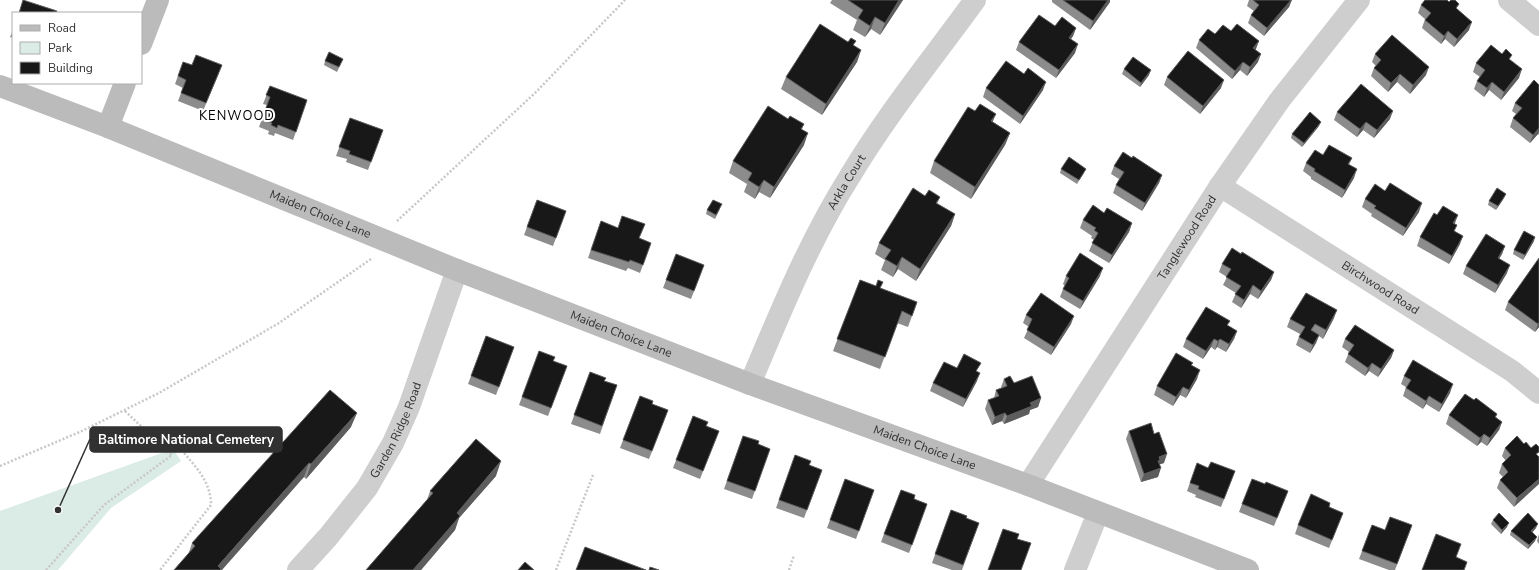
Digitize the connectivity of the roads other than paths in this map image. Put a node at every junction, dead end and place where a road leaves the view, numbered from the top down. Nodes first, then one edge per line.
1 (158, 0) edge
2 (975, 0) edge
3 (1359, 0) edge
4 (1509, 0) edge
5 (1539, 25) edge
6 (142, 41) edge
7 (125, 84) edge
8 (0, 86) edge
9 (108, 127) junction
10 (1220, 186) junction
11 (457, 270) junction
12 (750, 384) junction
13 (1539, 393) edge
14 (1028, 485) junction
15 (1098, 513) junction
16 (298, 570) edge
17 (1074, 570) edge
18 (1248, 570) edge

1 - 6 main road
2 - 12 street, Arkla Court
3 - 10 street, Tanglewood Road
4 - 5 street
7 - 9 main road
8 - 9 main road, Maiden Choice Lane
9 - 11 main road, Maiden Choice Lane
10 - 13 street, Birchwood Road
10 - 14 street, Tanglewood Road
11 - 12 main road, Maiden Choice Lane
11 - 16 street, Garden Ridge Road
12 - 14 main road, Maiden Choice Lane
14 - 15 main road, Maiden Choice Lane
15 - 17 street
15 - 18 main road, Maiden Choice Lane

